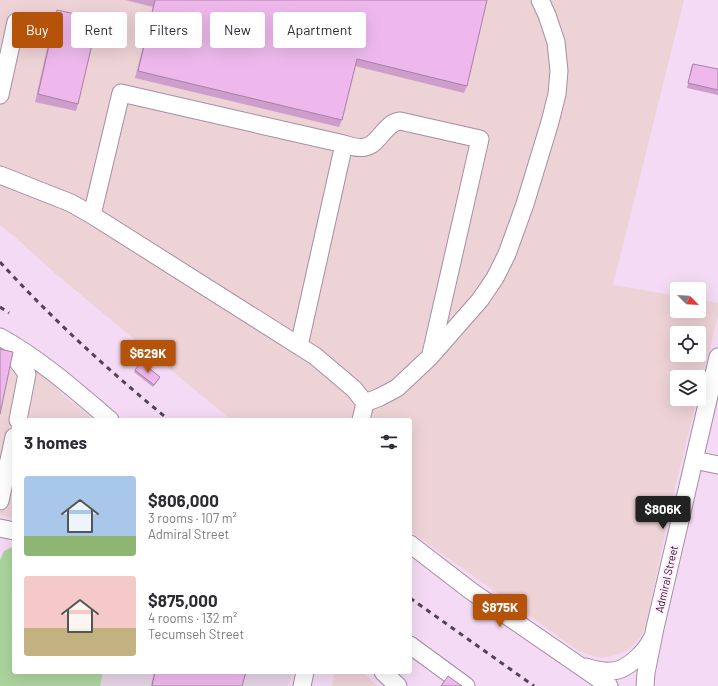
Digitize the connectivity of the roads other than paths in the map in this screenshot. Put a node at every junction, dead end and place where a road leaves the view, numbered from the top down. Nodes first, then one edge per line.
1 (540, 0) edge
2 (12, 40) edge
3 (0, 95) edge
4 (344, 144) junction
5 (0, 175) edge
6 (92, 215) junction
7 (7, 341) edge
8 (299, 346) junction
9 (430, 357) junction
10 (718, 357) edge
11 (365, 403) junction
12 (18, 418) edge
13 (108, 418) edge
14 (361, 418) edge
15 (12, 459) edge
16 (694, 460) junction
17 (718, 465) edge
18 (11, 470) edge
19 (0, 501) edge
20 (0, 528) edge
21 (12, 531) edge
22 (412, 546) edge
23 (655, 628) junction
24 (412, 646) edge
25 (578, 665) junction
26 (305, 674) edge
27 (385, 674) edge
28 (302, 686) edge
29 (398, 686) edge
30 (466, 686) edge
31 (609, 686) edge
32 (645, 686) edge

1 - 9 street
2 - 3 street
4 - 6 street
4 - 8 street
4 - 9 street
5 - 6 street
6 - 8 street
7 - 12 street
7 - 13 street
8 - 11 street
9 - 11 street
10 - 16 street, Admiral Street
11 - 14 street
15 - 18 street
16 - 17 street
16 - 23 street, Admiral Street
18 - 19 street
20 - 21 street
22 - 25 street
23 - 25 street
23 - 32 street, Admiral Street
24 - 30 street
25 - 31 street
26 - 28 street
27 - 29 street

